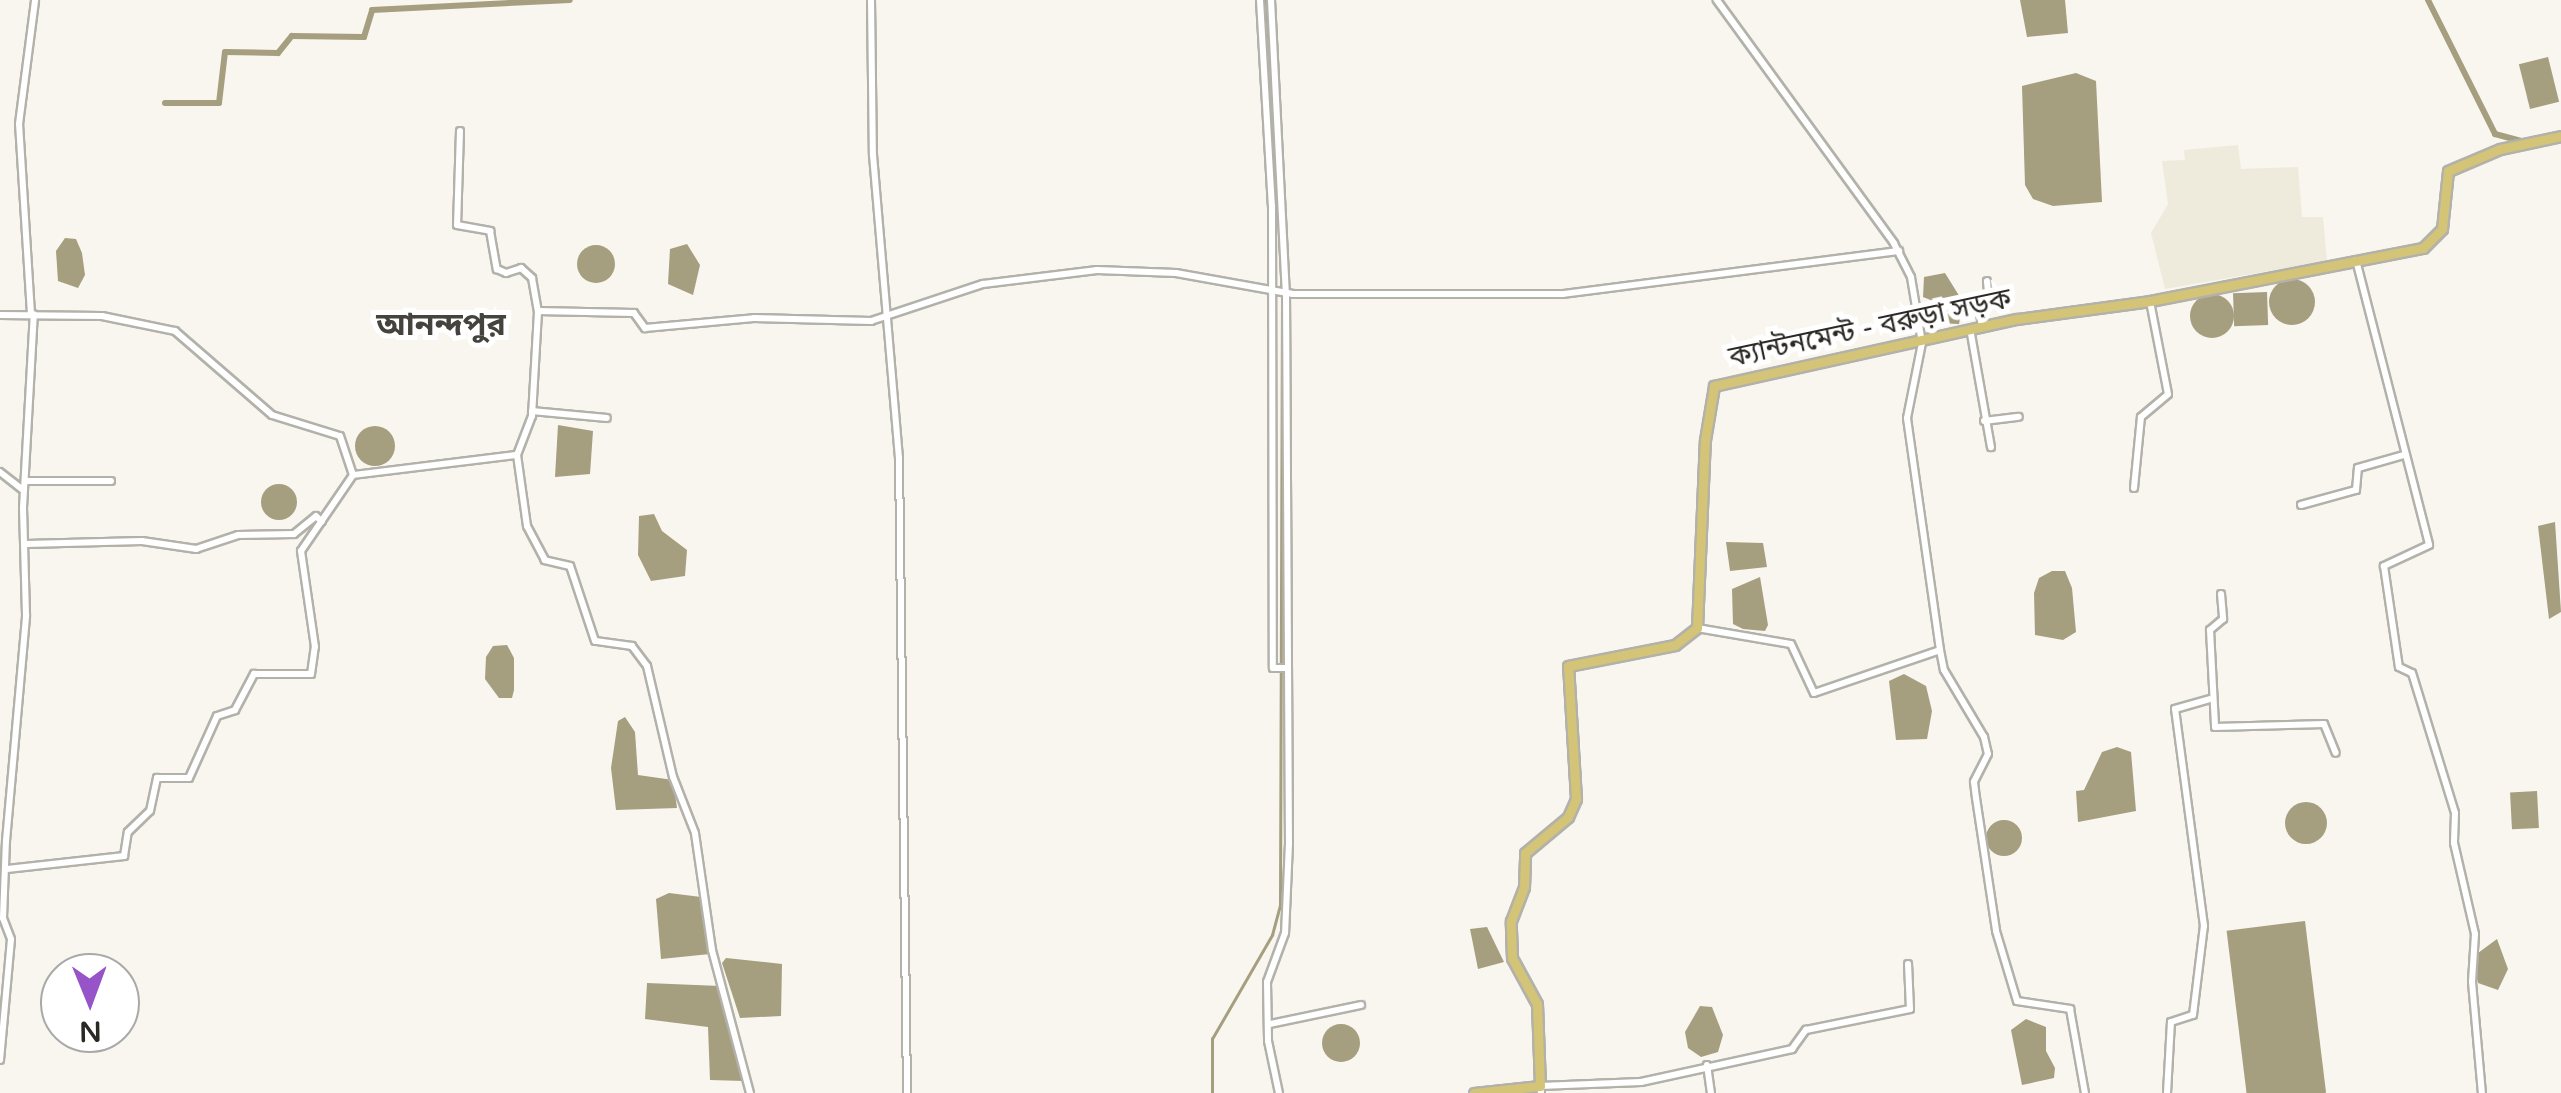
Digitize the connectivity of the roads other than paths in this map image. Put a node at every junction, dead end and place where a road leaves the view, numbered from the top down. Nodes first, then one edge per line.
1 (35, 0) edge
2 (871, 0) edge
3 (1260, 0) edge
4 (1271, 0) edge
5 (1717, 0) edge
6 (460, 131) dead end
7 (2561, 136) edge
8 (1898, 251) junction
9 (2356, 260) junction
10 (1987, 281) dead end
11 (1280, 292) junction
12 (2150, 301) junction
13 (538, 311) junction
14 (32, 314) junction
15 (0, 316) edge
16 (887, 317) junction
17 (1982, 329) junction
18 (1970, 334) junction
19 (1922, 343) junction
20 (532, 412) junction
21 (2019, 417) dead end
22 (607, 418) dead end
23 (1984, 422) junction
24 (1990, 447) dead end
25 (2404, 455) junction
26 (517, 456) junction
27 (0, 472) edge
28 (353, 475) junction
29 (111, 480) dead end
30 (24, 486) junction
31 (2134, 488) dead end
32 (2301, 505) dead end
33 (322, 522) junction
34 (26, 544) junction
35 (2221, 594) dead end
36 (1697, 628) junction
37 (1940, 650) junction
38 (1281, 668) junction
39 (2210, 699) junction
40 (2336, 753) dead end
41 (7, 869) junction
42 (2, 918) edge
43 (1908, 964) dead end
44 (1361, 1005) dead end
45 (1270, 1024) junction
46 (0, 1060) edge
47 (1707, 1065) junction
48 (1541, 1089) edge
49 (750, 1093) edge
50 (906, 1093) edge
51 (1279, 1093) edge
52 (1474, 1093) edge
53 (1711, 1093) edge
54 (2085, 1093) edge
55 (2166, 1093) edge
56 (2482, 1093) edge

1 - 14 street
2 - 16 street
3 - 11 street
4 - 11 street
5 - 8 street
6 - 13 street
7 - 9 main road, ক্যান্টনমেন্ট - বরুড়া সড়ক
8 - 11 street
8 - 19 street
9 - 12 main road, ক্যান্টনমেন্ট - বরুড়া সড়ক
9 - 25 street
10 - 17 street
11 - 16 street
11 - 38 street
11 - 38 street
12 - 17 main road, ক্যান্টনমেন্ট - বরুড়া সড়ক
12 - 31 street
13 - 16 street
13 - 20 street
14 - 15 street
14 - 28 street
14 - 30 street
16 - 50 street
17 - 18 main road, ক্যান্টনমেন্ট - বরুড়া সড়ক
18 - 19 main road, ক্যান্টনমেন্ট - বরুড়া সড়ক
18 - 23 street
19 - 36 main road, ক্যান্টনমেন্ট - বরুড়া সড়ক
19 - 37 street
20 - 22 street
20 - 26 street
21 - 23 street
23 - 24 street
25 - 32 street
25 - 56 street
26 - 28 street
26 - 49 street
27 - 30 street
28 - 33 street
29 - 30 street
30 - 34 street
33 - 34 street
33 - 41 street
34 - 41 street
35 - 39 street
36 - 37 street
36 - 48 main road
37 - 54 street
38 - 45 street
39 - 40 street
39 - 55 street
41 - 42 street
42 - 46 street
43 - 47 street
44 - 45 street
45 - 51 street
47 - 48 street
47 - 53 street
48 - 52 main road

